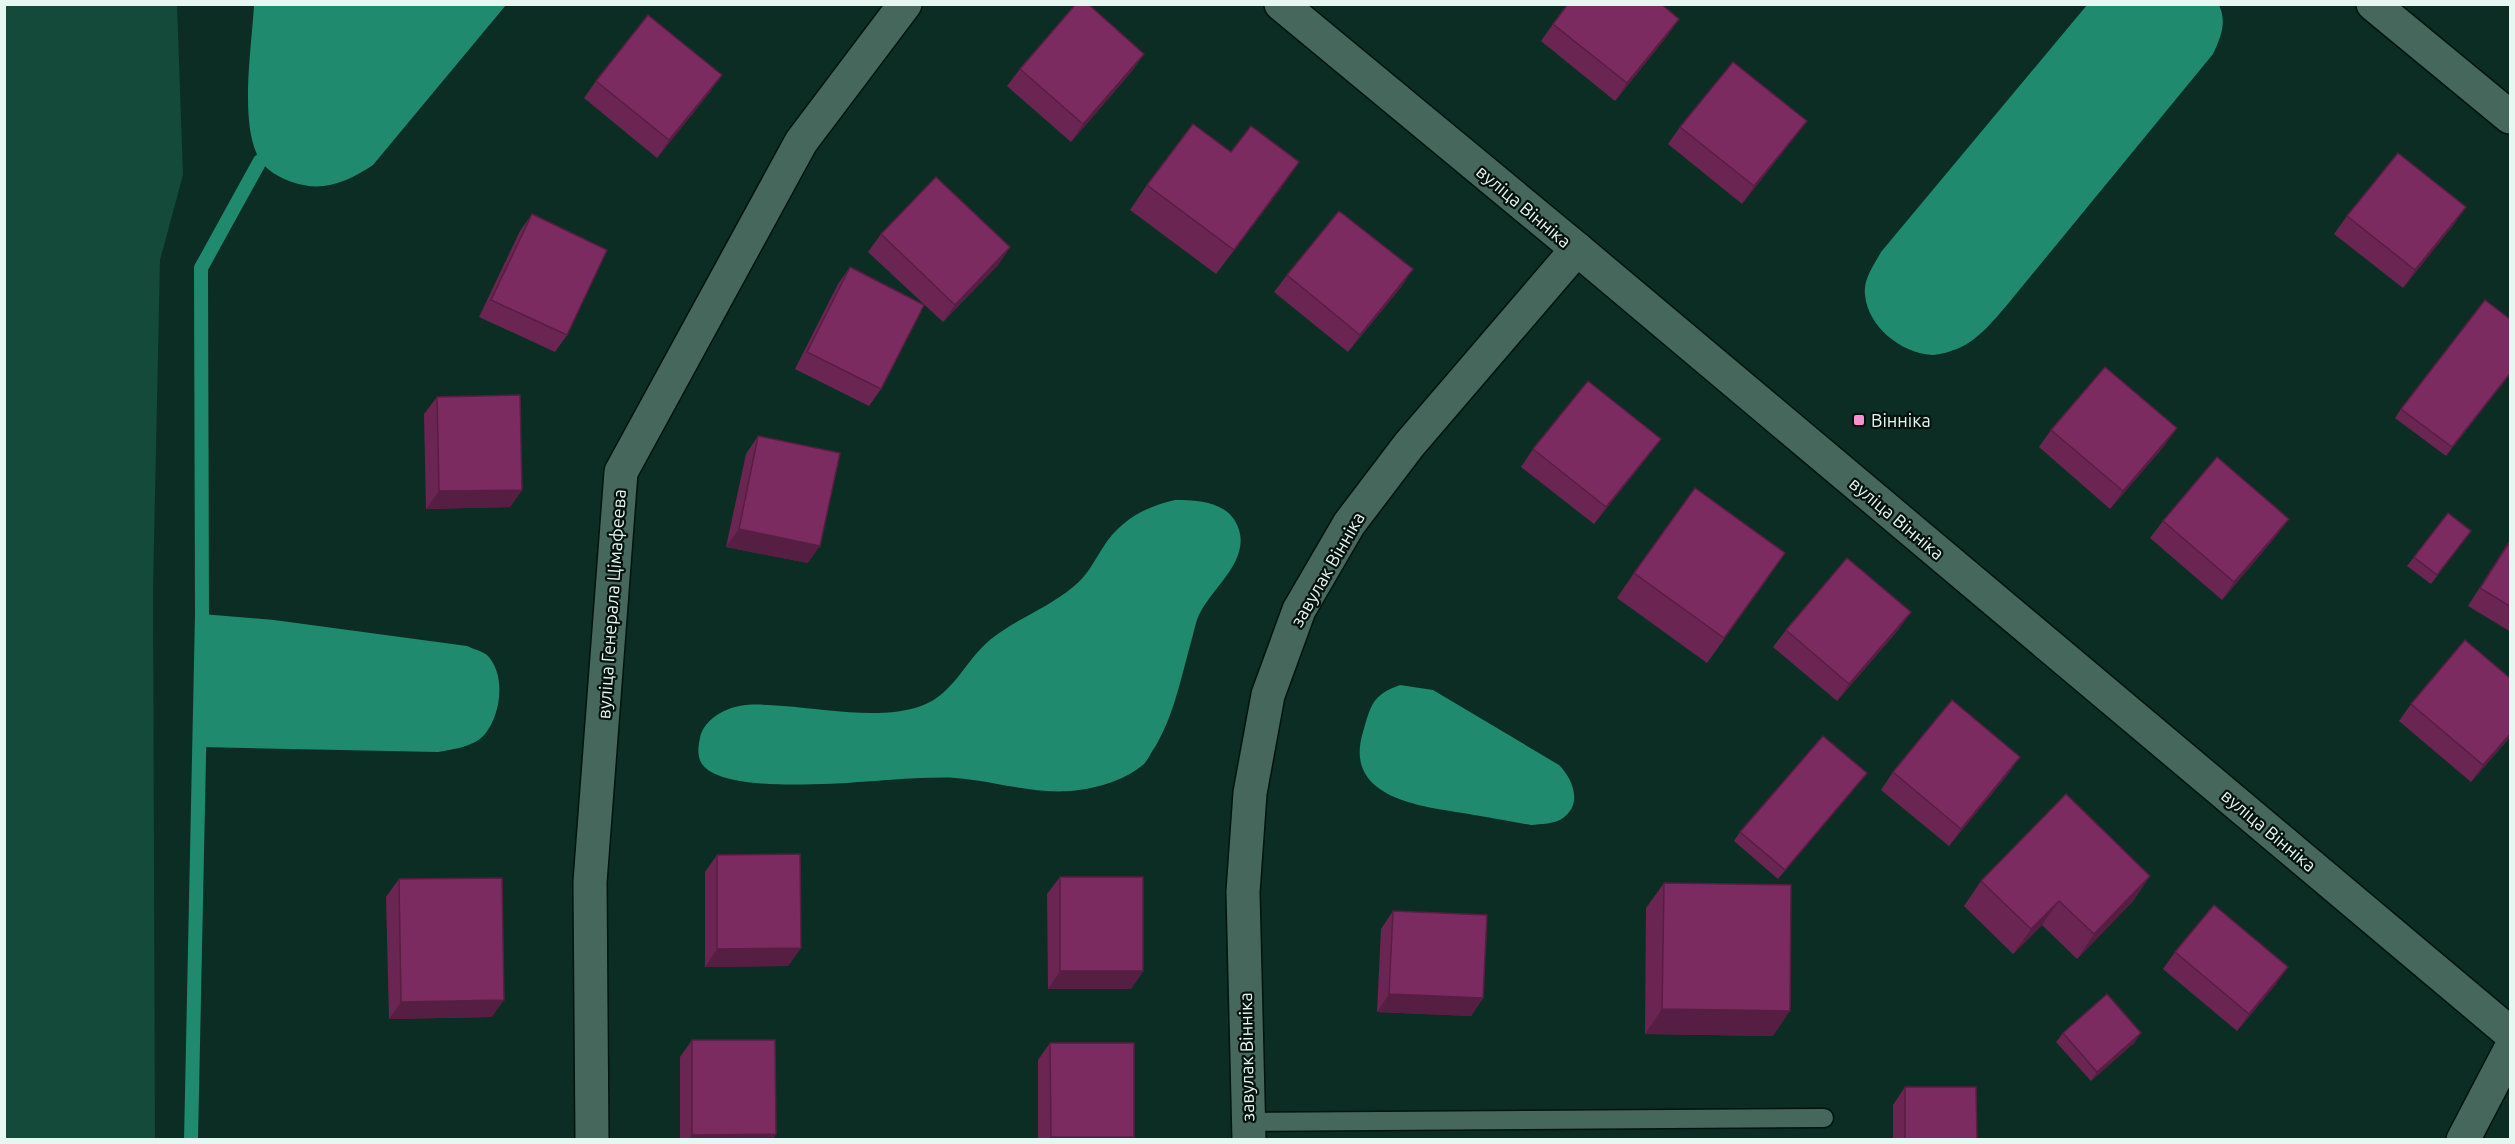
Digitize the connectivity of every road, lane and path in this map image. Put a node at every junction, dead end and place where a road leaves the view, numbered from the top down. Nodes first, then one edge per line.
1 (905, 4) edge
2 (1281, 4) edge
3 (2373, 4) edge
4 (2511, 117) edge
5 (1577, 249) junction
6 (2511, 1033) edge
7 (2511, 1050) edge
8 (1824, 1119) dead end
9 (1248, 1131) edge
10 (592, 1140) edge
11 (2463, 1140) edge

1 - 10 street, вуліца Генерала Цімафеева
2 - 5 street, вуліца Вінніка
3 - 4 street
5 - 6 street, вуліца Вінніка
5 - 9 street, завулак Вінніка
7 - 11 street
8 - 9 lane

